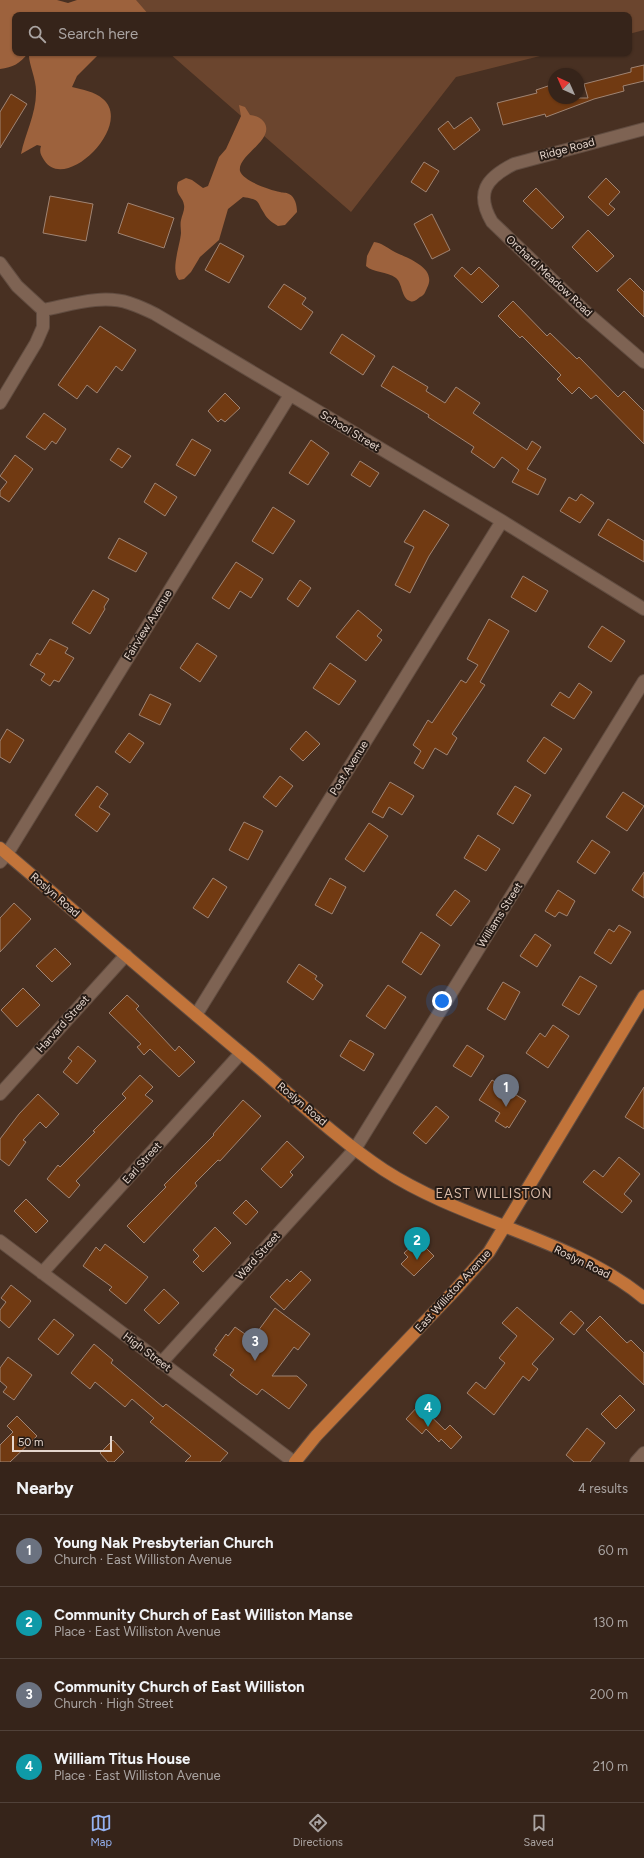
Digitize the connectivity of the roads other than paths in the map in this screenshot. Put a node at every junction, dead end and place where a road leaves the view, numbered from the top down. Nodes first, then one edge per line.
1 (644, 129) edge
2 (493, 176) joint
3 (0, 263) edge
4 (43, 310) junction
5 (644, 362) edge
6 (290, 395) junction
7 (0, 403) edge
8 (502, 521) junction
9 (644, 609) edge
10 (644, 681) edge
11 (2, 855) edge
12 (126, 955) junction
13 (644, 996) edge
14 (196, 1015) junction
15 (241, 1053) junction
16 (0, 1094) edge
17 (355, 1149) junction
18 (505, 1226) junction
19 (0, 1241) edge
20 (42, 1273) junction
21 (644, 1298) edge
22 (161, 1363) junction
23 (644, 1453) edge
24 (294, 1462) edge
25 (636, 1462) edge

1 - 2 street, Ridge Road
2 - 5 street, Orchard Meadow Road
3 - 4 street
4 - 6 street, School Street
4 - 7 street
6 - 8 street, School Street
6 - 11 street, Fairview Avenue
8 - 9 street, School Street
8 - 14 street, Post Avenue
10 - 17 street, Williams Street
11 - 12 main road, Roslyn Road
12 - 14 main road, Roslyn Road
12 - 16 street, Harvard Street
13 - 18 main road, East Williston Avenue
14 - 15 main road, Roslyn Road
15 - 17 main road, Roslyn Road
15 - 20 street, Earl Street
17 - 18 main road, Roslyn Road
17 - 22 street, Ward Street
18 - 21 main road, Roslyn Road
18 - 24 main road, East Williston Avenue
19 - 20 street, High Street
20 - 22 street, High Street
22 - 24 street, High Street
23 - 25 street

